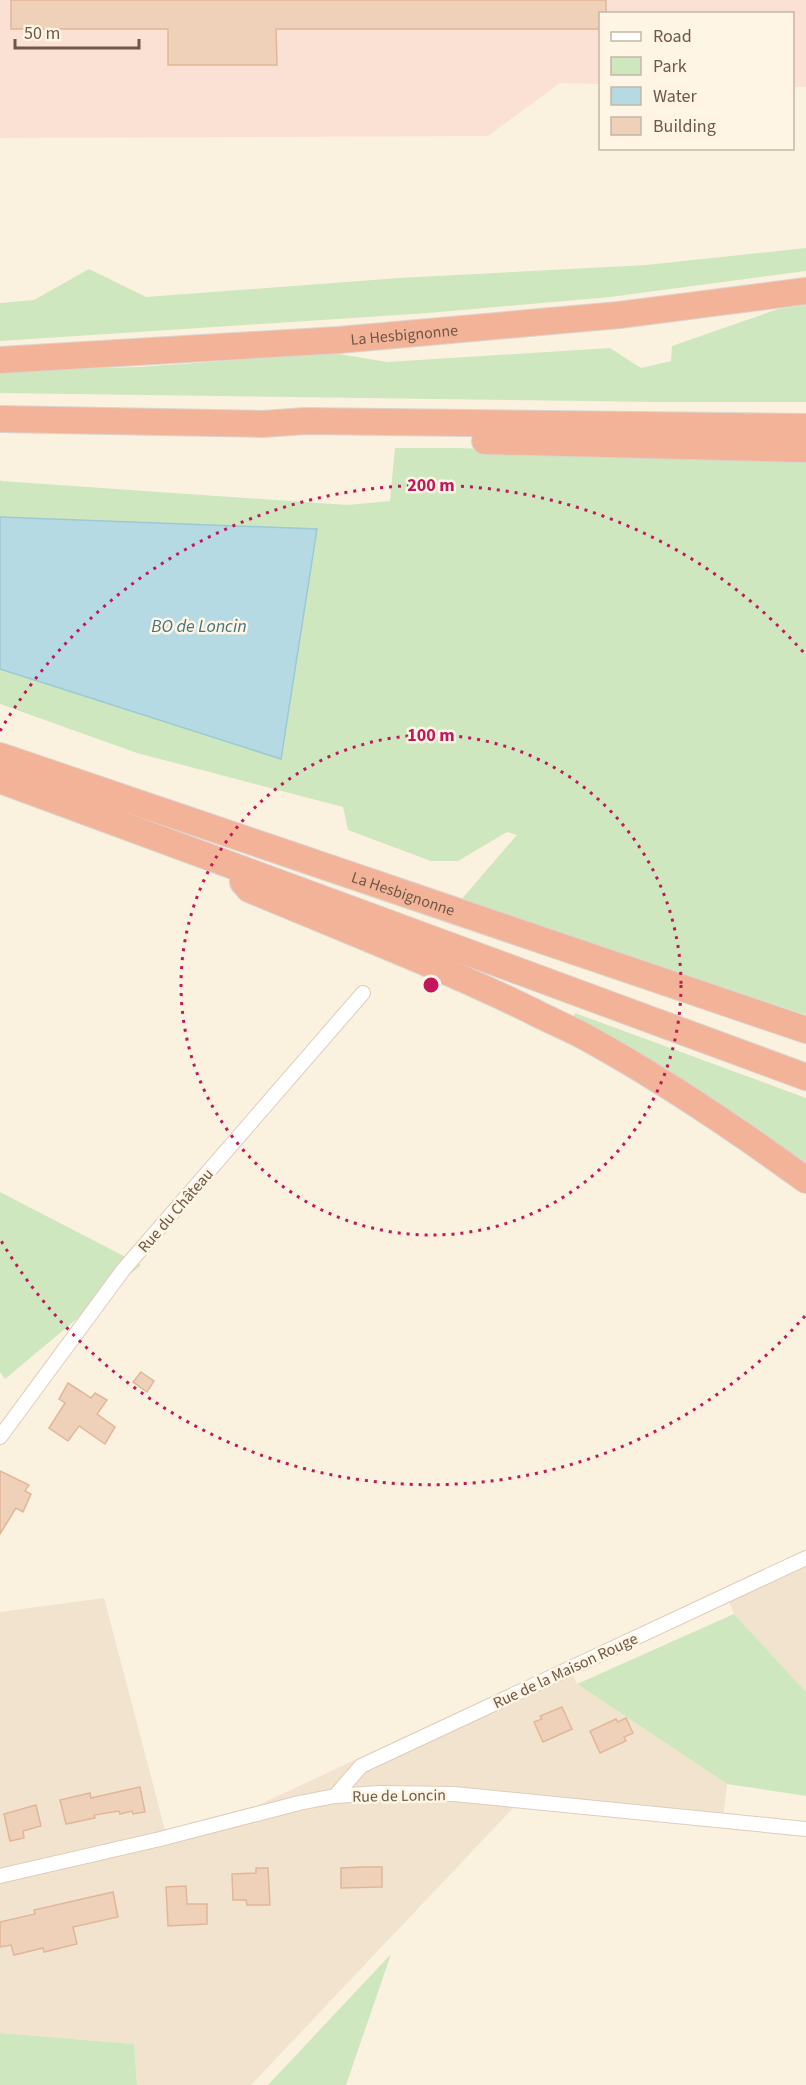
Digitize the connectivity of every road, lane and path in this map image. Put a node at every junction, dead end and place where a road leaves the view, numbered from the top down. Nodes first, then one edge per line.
1 (806, 291) edge
2 (0, 360) edge
3 (0, 420) edge
4 (263, 424) junction
5 (806, 427) edge
6 (806, 449) edge
7 (0, 756) edge
8 (0, 780) edge
9 (225, 861) junction
10 (363, 993) dead end
11 (806, 1030) edge
12 (806, 1077) edge
13 (806, 1180) edge
14 (0, 1437) edge
15 (806, 1558) edge
16 (335, 1796) junction
17 (806, 1829) edge
18 (0, 1876) edge

1 - 2 highway, La Hesbignonne
3 - 4 highway
4 - 5 highway
4 - 6 highway
7 - 11 highway, La Hesbignonne
8 - 9 highway
9 - 12 highway
9 - 13 highway
10 - 14 street, Rue du Château
15 - 16 street, Rue de la Maison Rouge
16 - 17 street, Rue de Loncin
16 - 18 street, Rue de Loncin

